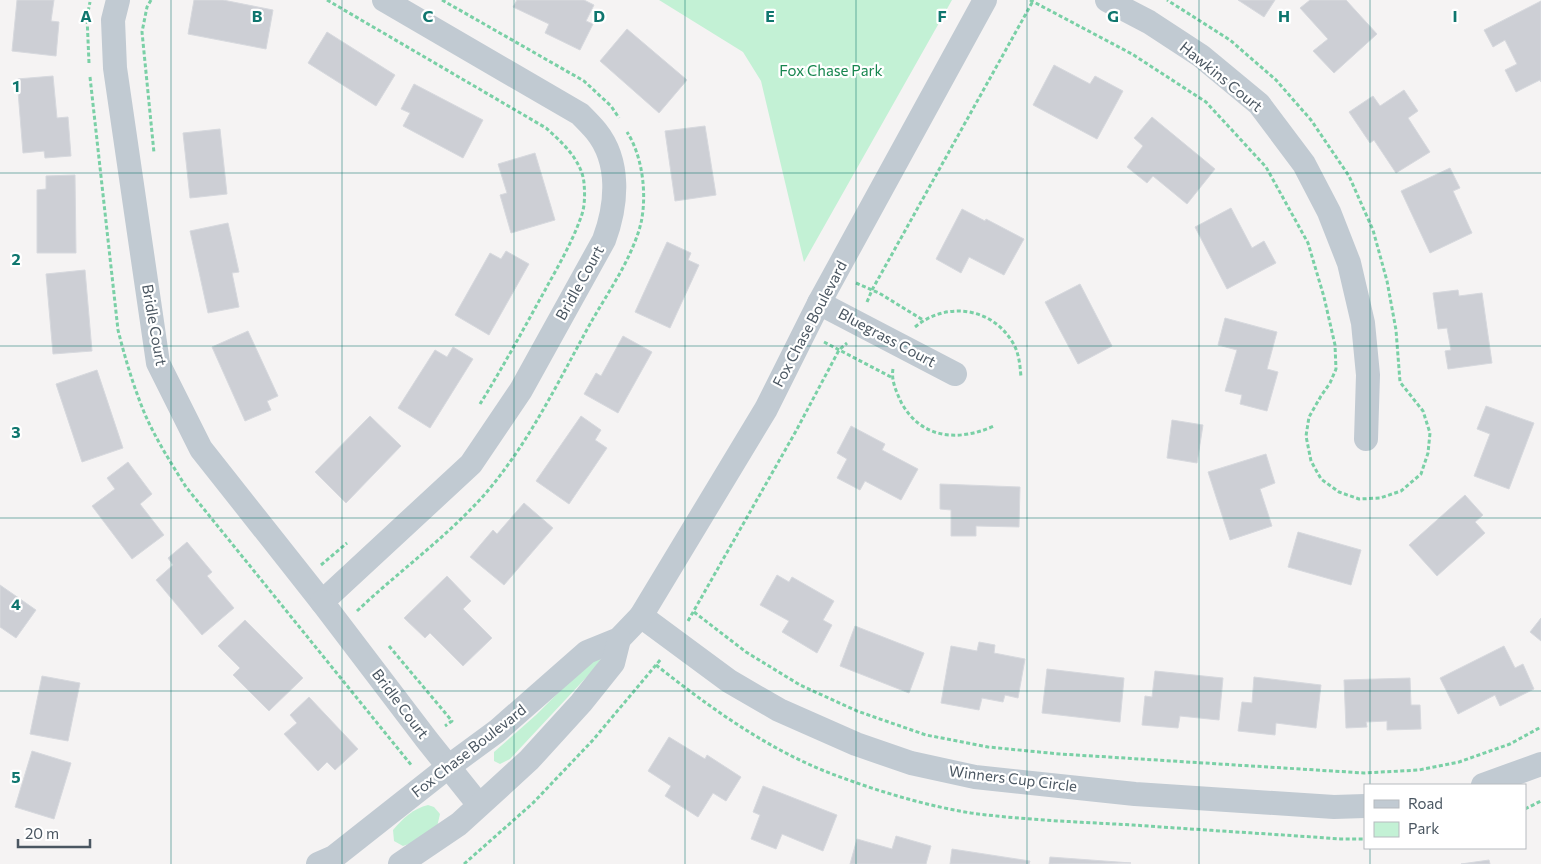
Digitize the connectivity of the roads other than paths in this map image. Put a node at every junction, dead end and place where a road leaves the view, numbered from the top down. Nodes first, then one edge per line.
1 (118, 0) edge
2 (384, 0) edge
3 (985, 0) edge
4 (1107, 0) edge
5 (820, 303) junction
6 (955, 374) dead end
7 (1366, 439) dead end
8 (322, 602) junction
9 (641, 616) junction
10 (619, 639) junction
11 (1541, 764) edge
12 (448, 767) junction
13 (1486, 784) edge
14 (479, 805) junction
15 (1364, 806) edge
16 (331, 862) edge
17 (400, 864) edge

1 - 8 street, Bridle Court
2 - 8 street, Bridle Court
3 - 5 street, Fox Chase Boulevard
4 - 7 street, Hawkins Court
5 - 6 street, Bluegrass Court
5 - 9 street, Fox Chase Boulevard
8 - 12 street, Bridle Court
9 - 10 street, Fox Chase Boulevard
9 - 15 street, Winners Cup Circle
10 - 12 street, Fox Chase Boulevard
10 - 14 street, Fox Chase Boulevard
11 - 13 street
12 - 14 street, Bridle Court
12 - 16 street, Fox Chase Boulevard
14 - 17 street, Fox Chase Boulevard

